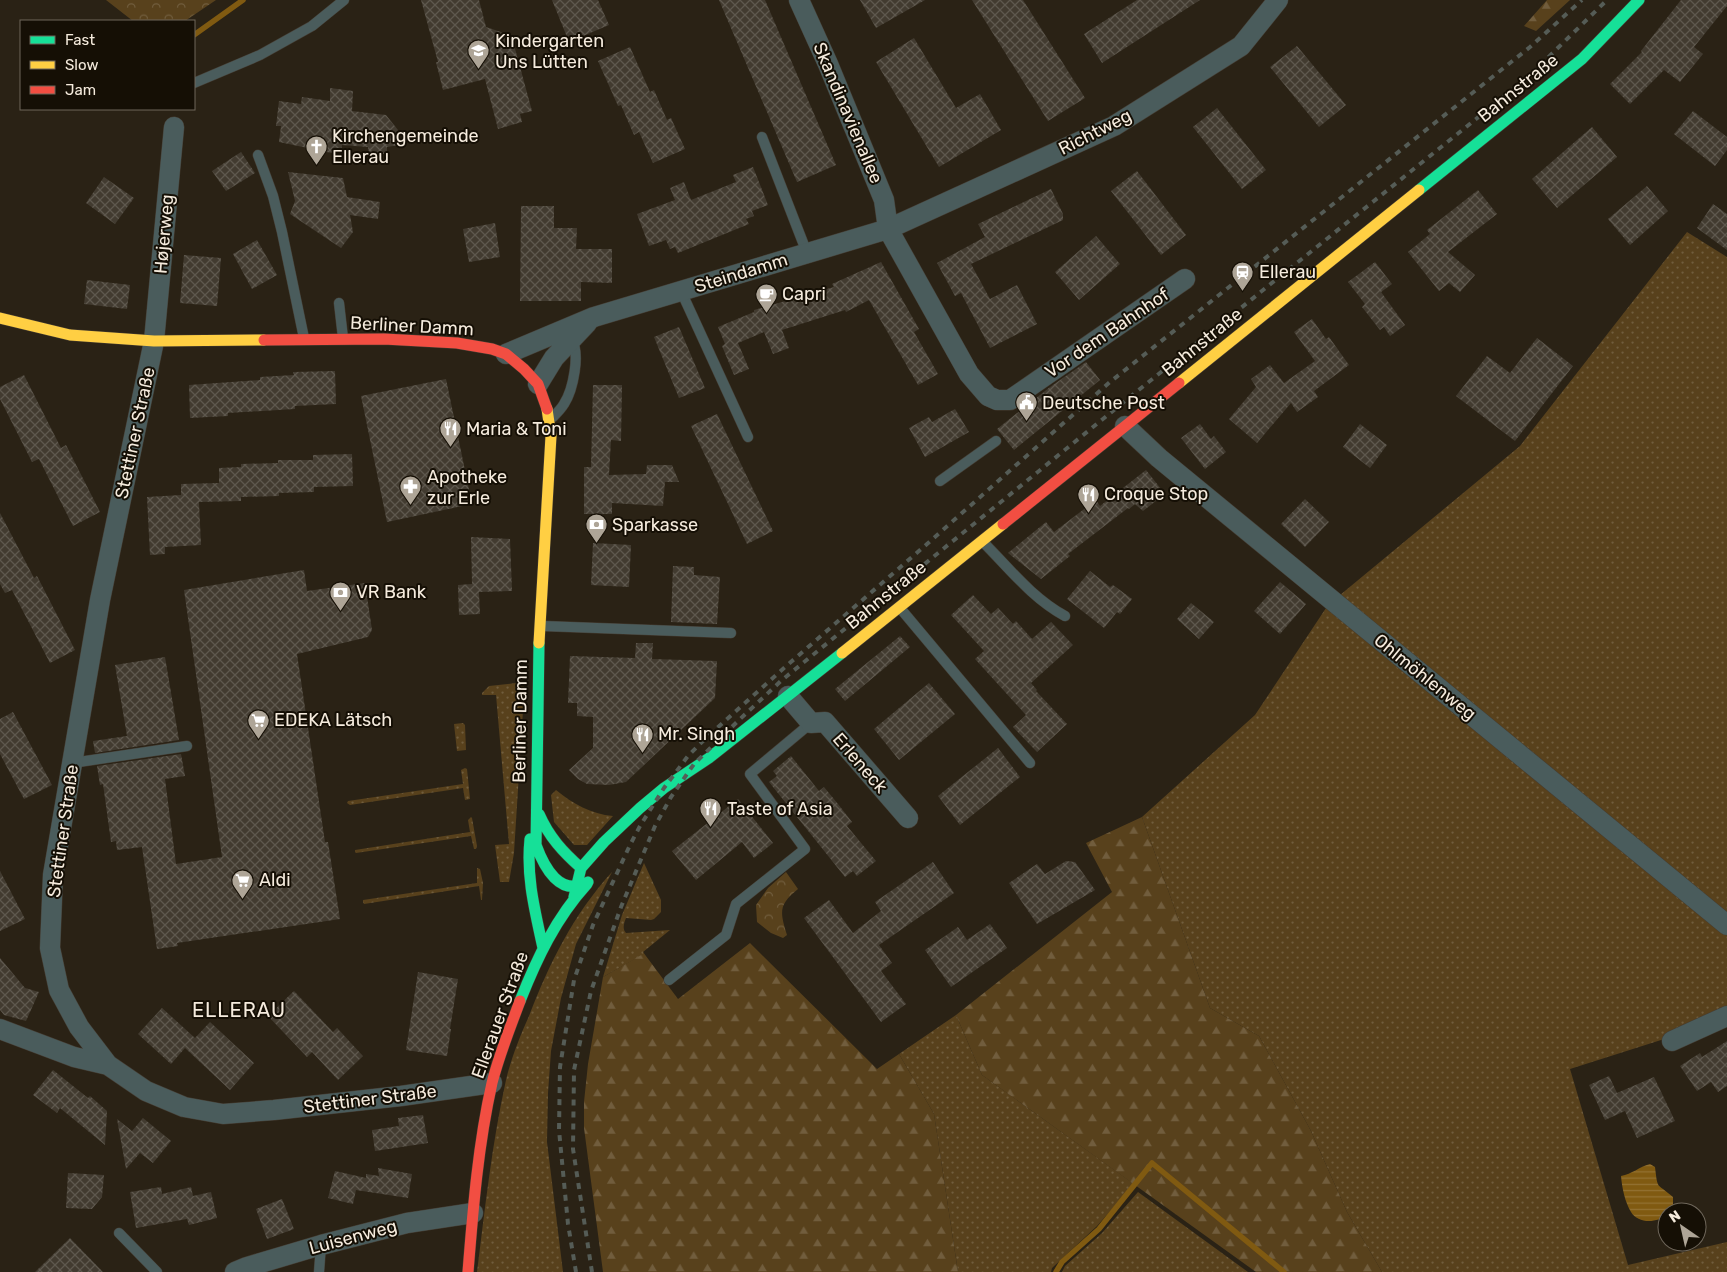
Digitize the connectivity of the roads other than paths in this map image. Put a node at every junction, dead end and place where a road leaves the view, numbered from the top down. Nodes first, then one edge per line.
1 (344, 0) edge
2 (799, 0) edge
3 (1278, 0) edge
4 (1639, 0) edge
5 (195, 83) edge
6 (174, 127) dead end
7 (762, 137) dead end
8 (258, 155) dead end
9 (888, 229) junction
10 (807, 253) junction
11 (1185, 279) dead end
12 (681, 290) junction
13 (339, 303) dead end
14 (0, 318) edge
15 (566, 335) junction
16 (304, 339) junction
17 (343, 339) junction
18 (154, 341) junction
19 (506, 354) junction
20 (538, 384) junction
21 (549, 421) junction
22 (1125, 426) junction
23 (748, 437) dead end
24 (996, 441) dead end
25 (940, 481) dead end
26 (982, 541) junction
27 (899, 608) junction
28 (1065, 616) dead end
29 (540, 626) junction
30 (732, 633) dead end
31 (788, 696) junction
32 (812, 723) junction
33 (187, 746) dead end
34 (709, 758) junction
35 (72, 763) junction
36 (1030, 763) dead end
37 (535, 805) junction
38 (652, 812) dead end
39 (908, 818) dead end
40 (581, 868) junction
41 (592, 879) dead end
42 (575, 892) junction
43 (1727, 925) edge
44 (543, 948) junction
45 (669, 980) dead end
46 (1727, 1016) edge
47 (0, 1030) edge
48 (1672, 1040) dead end
49 (108, 1065) junction
50 (492, 1083) junction
51 (473, 1213) junction
52 (119, 1233) dead end
53 (321, 1245) junction
54 (157, 1272) edge
55 (235, 1272) edge
56 (319, 1272) edge
57 (468, 1272) edge

1 - 5 lane
2 - 9 street, Skandinavienallee
3 - 9 street, Richtweg
4 - 22 main road, Bahnstraße
6 - 18 street, Højerweg
7 - 10 lane
8 - 16 lane
9 - 10 street, Steindamm
9 - 11 street, Vor dem Bahnhof
10 - 12 street, Steindamm
12 - 15 street, Steindamm
12 - 23 lane
13 - 17 lane
14 - 18 main road, Berliner Damm
15 - 19 street, Steindamm
15 - 20 street, Steindamm
15 - 21 lane
16 - 17 main road, Berliner Damm
16 - 18 main road, Berliner Damm
17 - 19 main road, Berliner Damm
18 - 35 street, Stettiner Straße
19 - 20 main road, Berliner Damm
20 - 21 main road, Berliner Damm
21 - 29 main road, Berliner Damm
22 - 26 main road, Bahnstraße
22 - 43 street, Ohlmöhlenweg
24 - 25 lane
26 - 27 main road, Bahnstraße
26 - 28 lane
27 - 31 main road, Bahnstraße
27 - 36 lane
29 - 30 lane
29 - 37 main road, Berliner Damm
31 - 32 street, Erleneck
31 - 34 main road, Bahnstraße
32 - 39 street, Erleneck
32 - 45 lane
33 - 35 lane
34 - 38 main road, Bahnstraße
34 - 40 main road, Bahnstraße
35 - 49 street, Stettiner Straße
37 - 40 main road, Berliner Damm
37 - 42 main road, Berliner Damm
37 - 44 main road
40 - 42 main road, Bahnstraße
41 - 42 main road
42 - 44 main road, Ellerauer Straße
44 - 50 main road, Ellerauer Straße
46 - 48 street
47 - 49 street
49 - 50 street, Stettiner Straße
50 - 51 main road, Ellerauer Straße
51 - 53 street, Luisenweg
51 - 57 main road, Ellerauer Straße
52 - 54 lane
53 - 55 street, Luisenweg
53 - 56 lane

